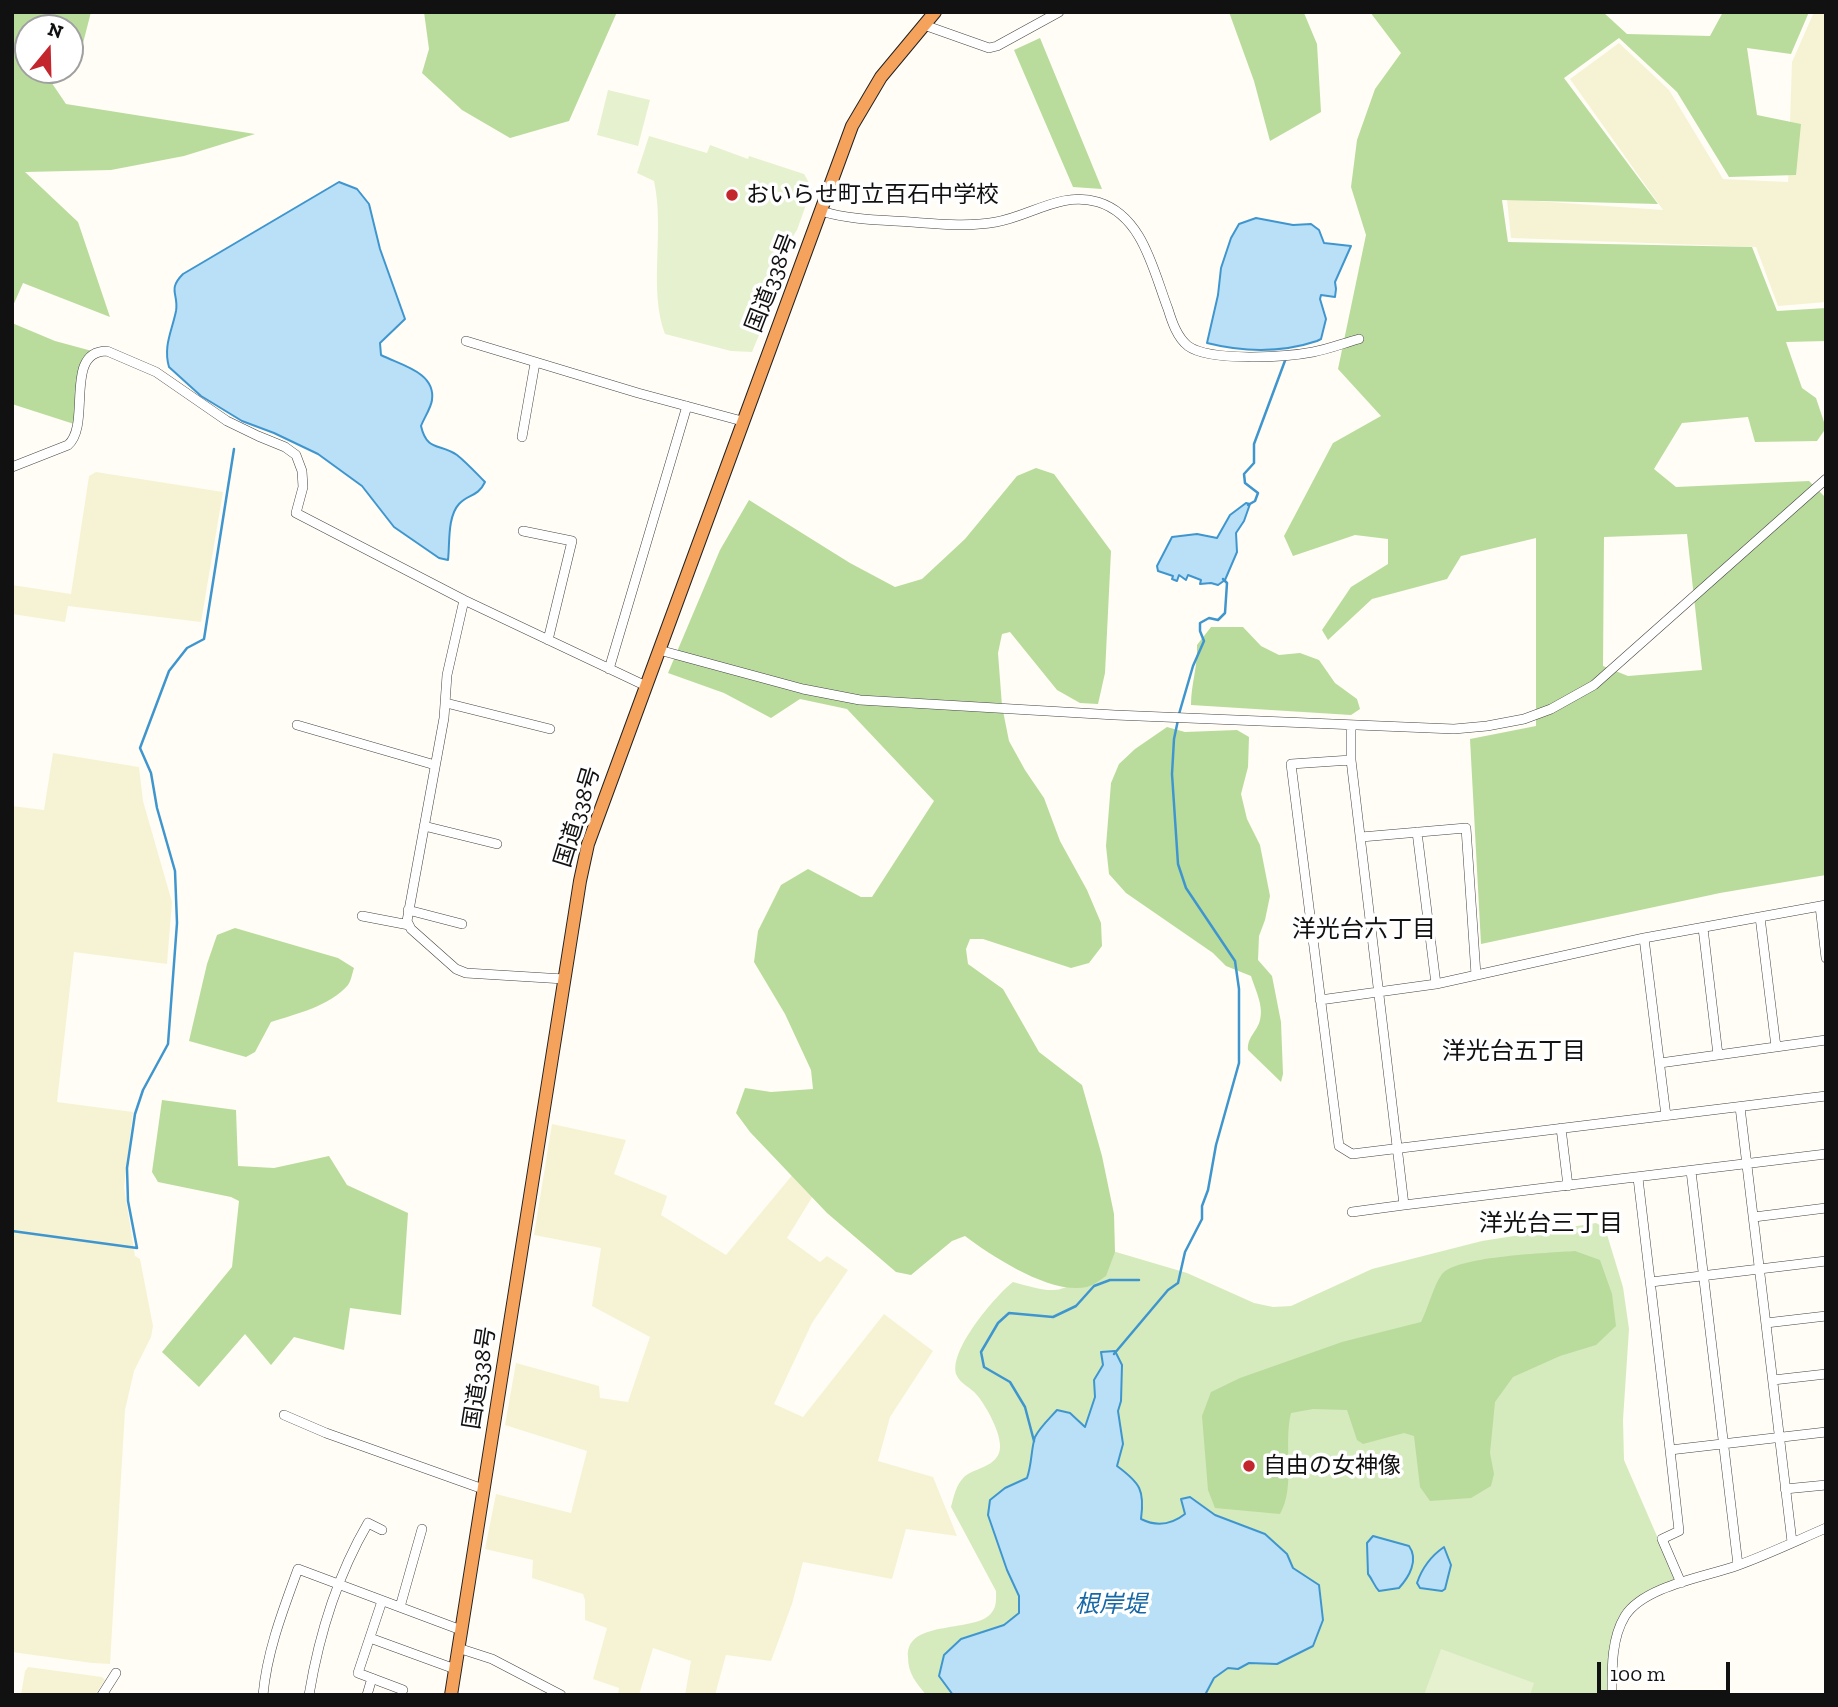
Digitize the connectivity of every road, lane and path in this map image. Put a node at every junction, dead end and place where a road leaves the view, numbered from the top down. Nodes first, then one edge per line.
1 (935, 12) edge
2 (1059, 12) edge
3 (924, 24) junction
4 (821, 211) junction
5 (1359, 339) dead end
6 (466, 341) dead end
7 (536, 363) junction
8 (687, 406) junction
9 (743, 421) junction
10 (522, 437) dead end
11 (12, 467) edge
12 (1826, 479) edge
13 (523, 531) dead end
14 (464, 600) junction
15 (548, 640) junction
16 (659, 650) junction
17 (609, 668) junction
18 (646, 686) junction
19 (446, 703) junction
20 (297, 725) dead end
21 (1351, 726) junction
22 (550, 729) dead end
23 (1351, 760) junction
24 (435, 765) junction
25 (424, 826) junction
26 (1417, 832) junction
27 (1361, 837) junction
28 (497, 844) dead end
29 (1823, 906) edge
30 (408, 909) junction
31 (362, 916) dead end
32 (1760, 917) junction
33 (462, 924) dead end
34 (409, 925) junction
35 (1703, 928) junction
36 (1644, 938) junction
37 (1826, 958) edge
38 (1476, 975) junction
39 (564, 979) junction
40 (1436, 984) junction
41 (1378, 992) junction
42 (1320, 1000) junction
43 (1826, 1040) edge
44 (1776, 1047) junction
45 (1718, 1055) junction
46 (1660, 1063) junction
47 (1826, 1096) edge
48 (1741, 1107) junction
49 (1666, 1116) junction
50 (1561, 1128) junction
51 (1397, 1148) junction
52 (1826, 1154) edge
53 (1747, 1164) junction
54 (1690, 1171) junction
55 (1638, 1178) junction
56 (1568, 1186) junction
57 (1404, 1205) junction
58 (1826, 1208) edge
59 (1352, 1212) dead end
60 (1754, 1217) junction
61 (1826, 1261) edge
62 (1760, 1270) junction
63 (1703, 1276) junction
64 (1651, 1282) junction
65 (1826, 1315) edge
66 (1766, 1323) junction
67 (1826, 1374) edge
68 (1773, 1380) junction
69 (284, 1415) dead end
70 (1826, 1432) edge
71 (1779, 1438) junction
72 (1723, 1444) junction
73 (1670, 1450) junction
74 (1826, 1485) edge
75 (483, 1489) junction
76 (1785, 1489) junction
77 (1826, 1528) edge
78 (422, 1529) dead end
79 (382, 1530) dead end
80 (1792, 1542) junction
81 (1738, 1565) junction
82 (1681, 1583) junction
83 (338, 1584) junction
84 (383, 1601) junction
85 (400, 1607) junction
86 (461, 1630) junction
87 (370, 1638) junction
88 (458, 1648) junction
89 (455, 1669) junction
90 (116, 1673) dead end
91 (372, 1678) junction
92 (403, 1689) dead end
93 (103, 1695) edge
94 (263, 1695) edge
95 (309, 1695) edge
96 (367, 1695) edge
97 (451, 1695) edge
98 (561, 1695) edge
99 (1612, 1695) edge

1 - 3 highway, 国道338号
2 - 3 street
3 - 4 highway, 国道338号
4 - 5 street
4 - 9 highway, 国道338号
6 - 7 street
7 - 8 street
7 - 10 street
8 - 9 street
8 - 17 street
9 - 16 highway, 国道338号
11 - 14 street
12 - 21 street
13 - 15 street
14 - 15 street
14 - 19 street
15 - 17 street
16 - 18 highway, 国道338号
16 - 21 street
17 - 18 street
18 - 39 highway, 国道338号
19 - 22 street
19 - 24 street
20 - 24 street
21 - 23 street
23 - 27 street
23 - 42 street
24 - 25 street
25 - 28 street
25 - 30 street
26 - 27 street
26 - 38 street
26 - 40 street
27 - 41 street
29 - 32 street
29 - 37 street
30 - 33 street
30 - 34 street
31 - 34 street
32 - 35 street
32 - 44 street
34 - 39 street
35 - 36 street
35 - 45 street
36 - 38 street
36 - 46 street
38 - 40 street
39 - 75 highway, 国道338号
40 - 41 street
41 - 42 street
41 - 51 street
42 - 51 street
43 - 44 street
44 - 45 street
45 - 46 street
46 - 49 street
47 - 48 street
48 - 49 street
48 - 53 street
49 - 50 street
50 - 51 street
50 - 56 street
51 - 57 street
52 - 53 street
53 - 54 street
53 - 60 street
54 - 55 street
54 - 63 street
55 - 56 street
55 - 64 street
56 - 57 street
57 - 59 street
58 - 60 street
60 - 62 street
61 - 62 street
62 - 63 street
62 - 66 street
63 - 64 street
63 - 72 street
64 - 73 street
65 - 66 street
66 - 68 street
67 - 68 street
68 - 71 street
69 - 75 street
70 - 71 street
71 - 72 street
71 - 76 street
72 - 73 street
72 - 81 street
73 - 82 street
74 - 76 street
75 - 86 highway, 国道338号
76 - 80 street
77 - 80 street
78 - 85 street
79 - 83 street
80 - 81 street
81 - 82 street
82 - 99 street
83 - 84 street
83 - 94 street
83 - 95 street
84 - 85 street
84 - 87 street
85 - 86 street
86 - 88 highway, 国道338号
87 - 89 street
87 - 91 street
88 - 89 highway, 国道338号
88 - 98 street
89 - 97 highway, 国道338号
90 - 93 street
91 - 92 street
91 - 96 street

